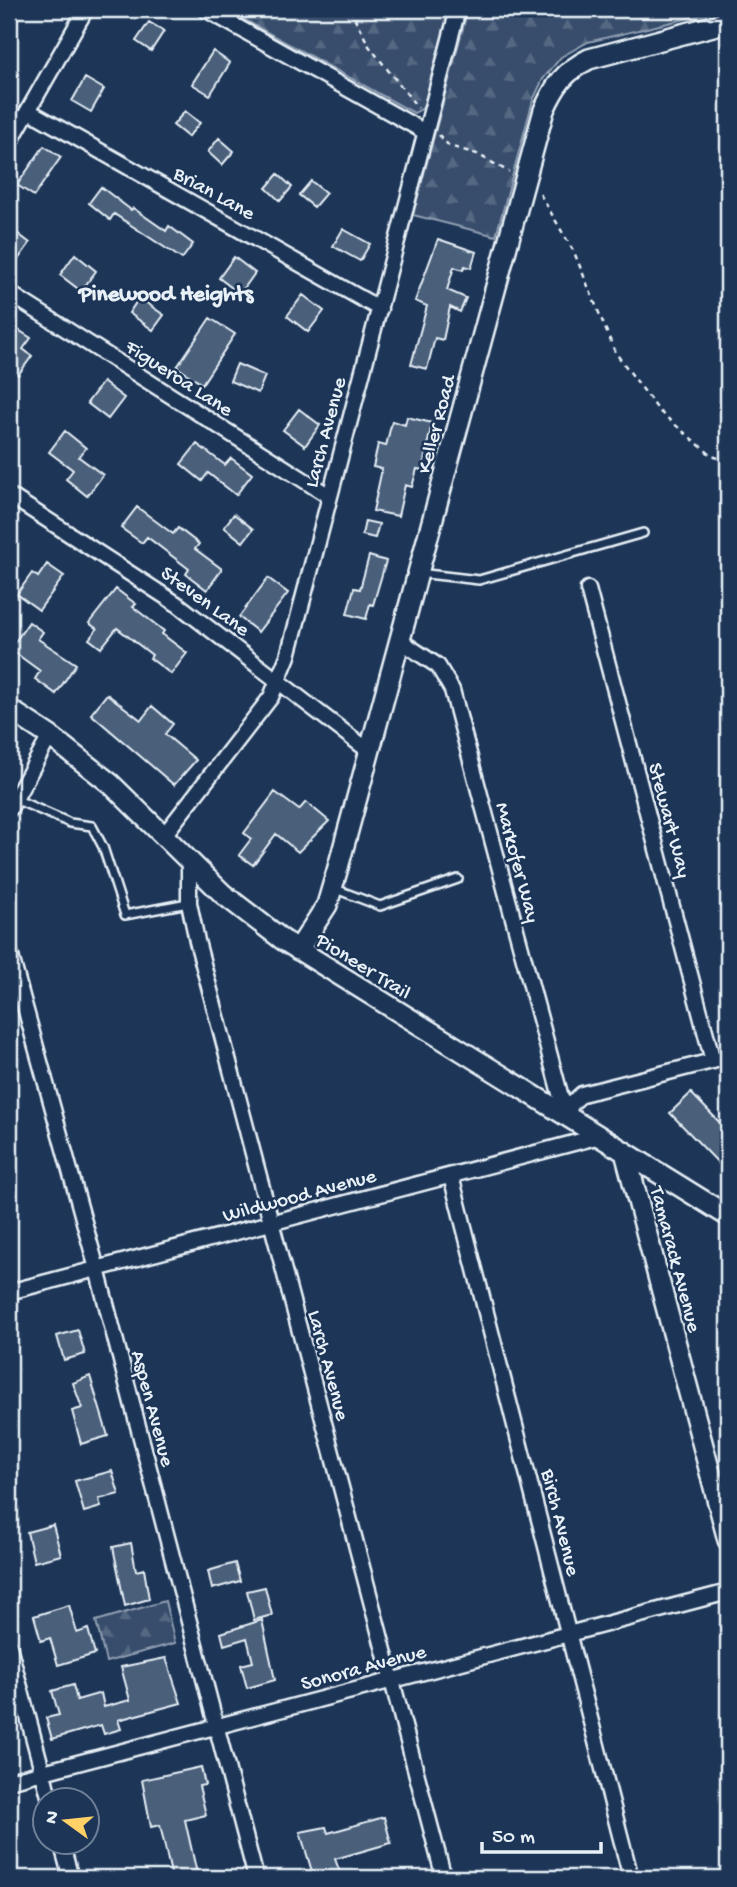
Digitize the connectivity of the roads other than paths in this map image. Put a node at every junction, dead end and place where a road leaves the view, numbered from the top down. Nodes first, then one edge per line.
1 (86, 9) edge
2 (205, 9) edge
3 (458, 9) edge
4 (728, 22) edge
5 (29, 111) junction
6 (427, 126) junction
7 (9, 144) edge
8 (9, 293) edge
9 (380, 309) junction
10 (9, 495) edge
11 (329, 496) junction
12 (643, 533) dead end
13 (417, 573) junction
14 (588, 589) dead end
15 (399, 640) junction
16 (279, 681) junction
17 (9, 709) edge
18 (50, 736) junction
19 (369, 751) junction
20 (12, 805) edge
21 (164, 834) junction
22 (189, 860) junction
23 (458, 879) dead end
24 (332, 887) junction
25 (189, 903) junction
26 (9, 949) edge
27 (298, 950) junction
28 (728, 1057) edge
29 (713, 1061) junction
30 (566, 1116) junction
31 (600, 1136) junction
32 (625, 1152) junction
33 (451, 1176) junction
34 (728, 1216) edge
35 (271, 1223) junction
36 (97, 1269) junction
37 (9, 1292) edge
38 (728, 1540) edge
39 (728, 1592) edge
40 (569, 1634) junction
41 (9, 1646) edge
42 (392, 1681) junction
43 (215, 1727) junction
44 (43, 1773) junction
45 (9, 1782) edge
46 (46, 1786) edge
47 (65, 1856) edge
48 (71, 1878) edge
49 (256, 1878) edge
50 (444, 1878) edge
51 (631, 1878) edge

1 - 5 street
2 - 6 street
3 - 6 street, Larch Avenue
4 - 13 street, Keller Road
5 - 7 street
5 - 9 street, Brian Lane
6 - 9 street, Larch Avenue
8 - 11 street, Figueroa Lane
9 - 11 street, Larch Avenue
10 - 16 street, Steven Lane
11 - 16 street, Larch Avenue
12 - 13 lane
13 - 15 street, Keller Road
14 - 29 street, Stewart Way
15 - 19 street, Keller Road
15 - 30 street, Markofer Way
16 - 19 street, Steven Lane
16 - 21 street, Larch Avenue
17 - 18 street, Pioneer Trail
18 - 20 street
18 - 21 street, Pioneer Trail
19 - 24 street, Keller Road
20 - 25 lane
21 - 22 street, Pioneer Trail
22 - 25 street, Larch Avenue
22 - 27 street, Pioneer Trail
23 - 24 lane
24 - 27 street, Keller Road
25 - 35 street, Larch Avenue
26 - 36 street, Aspen Avenue
27 - 30 street, Pioneer Trail
28 - 29 street
29 - 30 street
30 - 31 street, Pioneer Trail
31 - 32 street, Pioneer Trail
31 - 33 street, Wildwood Avenue
32 - 34 street, Pioneer Trail
32 - 38 street, Tamarack Avenue
33 - 35 street, Wildwood Avenue
33 - 40 street, Birch Avenue
35 - 36 street, Wildwood Avenue
35 - 42 street, Larch Avenue
36 - 37 street, Wildwood Avenue
36 - 43 street, Aspen Avenue
39 - 40 street, Sonora Avenue
40 - 42 street, Sonora Avenue
40 - 51 street, Birch Avenue
41 - 44 street
42 - 43 street, Sonora Avenue
42 - 50 street, Larch Avenue
43 - 44 street, Sonora Avenue
43 - 49 street, Aspen Avenue
44 - 45 street, Sonora Avenue
44 - 46 street
47 - 48 street

